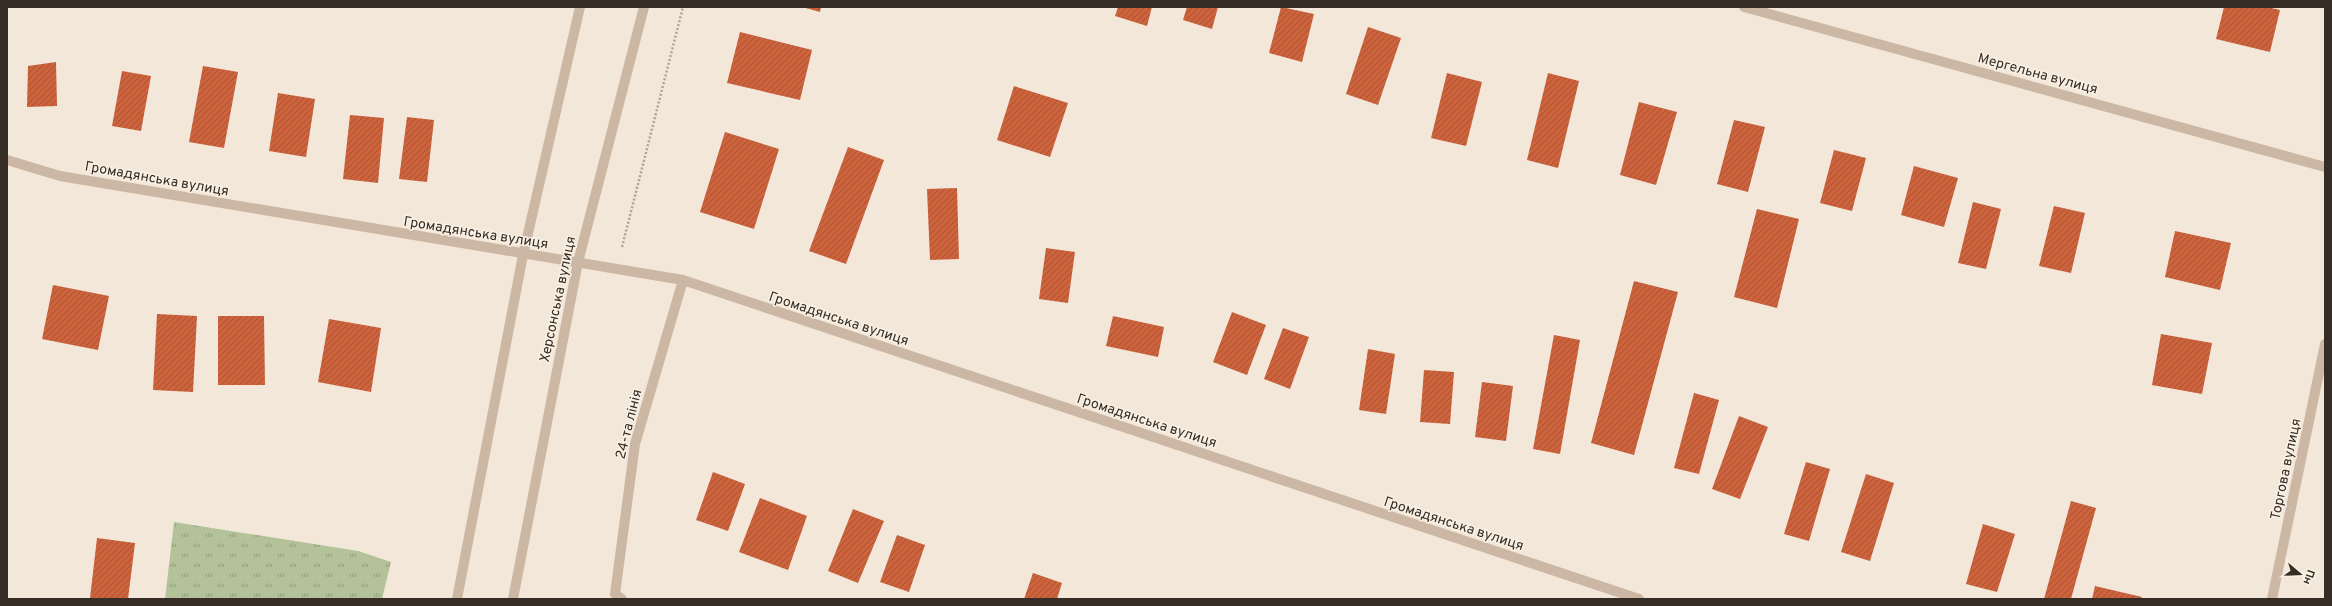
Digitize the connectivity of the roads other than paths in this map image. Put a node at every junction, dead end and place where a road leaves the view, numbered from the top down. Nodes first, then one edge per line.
1 (580, 7) edge
2 (644, 7) edge
3 (1744, 7) edge
4 (7, 160) edge
5 (2325, 167) edge
6 (523, 254) junction
7 (578, 262) junction
8 (683, 280) junction
9 (2325, 344) edge
10 (457, 599) edge
11 (512, 599) edge
12 (622, 599) edge
13 (1639, 599) edge
14 (2272, 599) edge

1 - 6 street
2 - 7 street, Херсонська вулиця
3 - 5 street, Мергельна вулиця
4 - 6 street, Громадянська вулиця
6 - 7 street, Громадянська вулиця
6 - 10 street
7 - 8 street, Громадянська вулиця
7 - 11 street, Херсонська вулиця
8 - 12 street, 24-та лінія
8 - 13 street, Громадянська вулиця
9 - 14 street, Торгова вулиця

